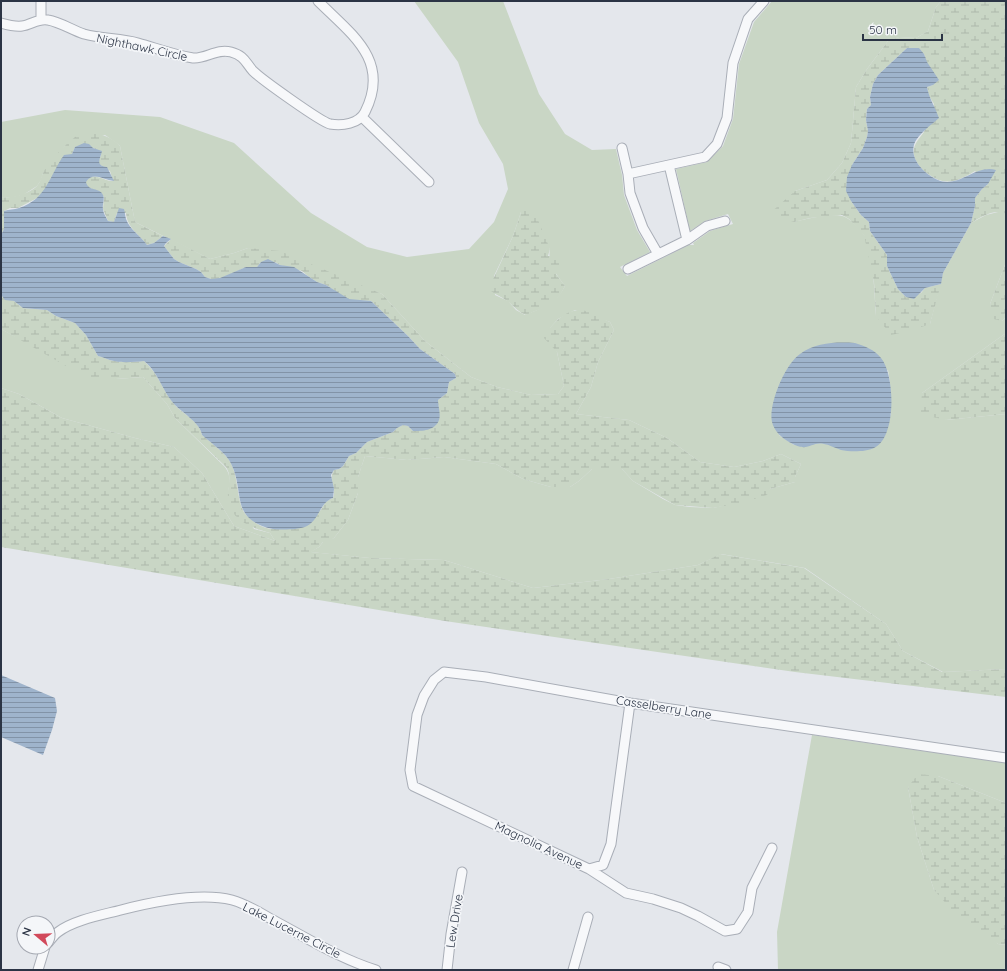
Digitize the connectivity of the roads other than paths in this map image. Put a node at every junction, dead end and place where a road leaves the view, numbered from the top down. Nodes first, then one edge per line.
1 (41, 1) edge
2 (318, 1) edge
3 (764, 1) edge
4 (41, 19) junction
5 (1, 23) edge
6 (362, 117) junction
7 (622, 148) dead end
8 (669, 165) junction
9 (628, 174) junction
10 (429, 182) dead end
11 (725, 221) dead end
12 (687, 240) junction
13 (658, 254) junction
14 (628, 269) dead end
15 (630, 703) junction
16 (1006, 758) edge
17 (413, 786) joint
18 (772, 848) dead end
19 (589, 869) junction
20 (462, 872) dead end
21 (588, 917) dead end
22 (56, 934) edge
23 (43, 955) edge
24 (38, 970) edge
25 (376, 970) edge
26 (447, 970) edge
27 (573, 970) edge

1 - 4 street
2 - 6 street
3 - 8 street
4 - 5 street
4 - 6 street, Nighthawk Circle
6 - 10 street
7 - 9 street
8 - 9 street
8 - 12 street
9 - 13 street
11 - 12 street
12 - 13 street
13 - 14 street
15 - 16 street, Casselberry Lane
15 - 17 street, Casselberry Lane
15 - 19 street, Magnolia Avenue
17 - 19 street, Magnolia Avenue
18 - 19 street
20 - 26 street, Lew Drive
21 - 27 street
22 - 25 street, Lake Lucerne Circle
23 - 24 street

